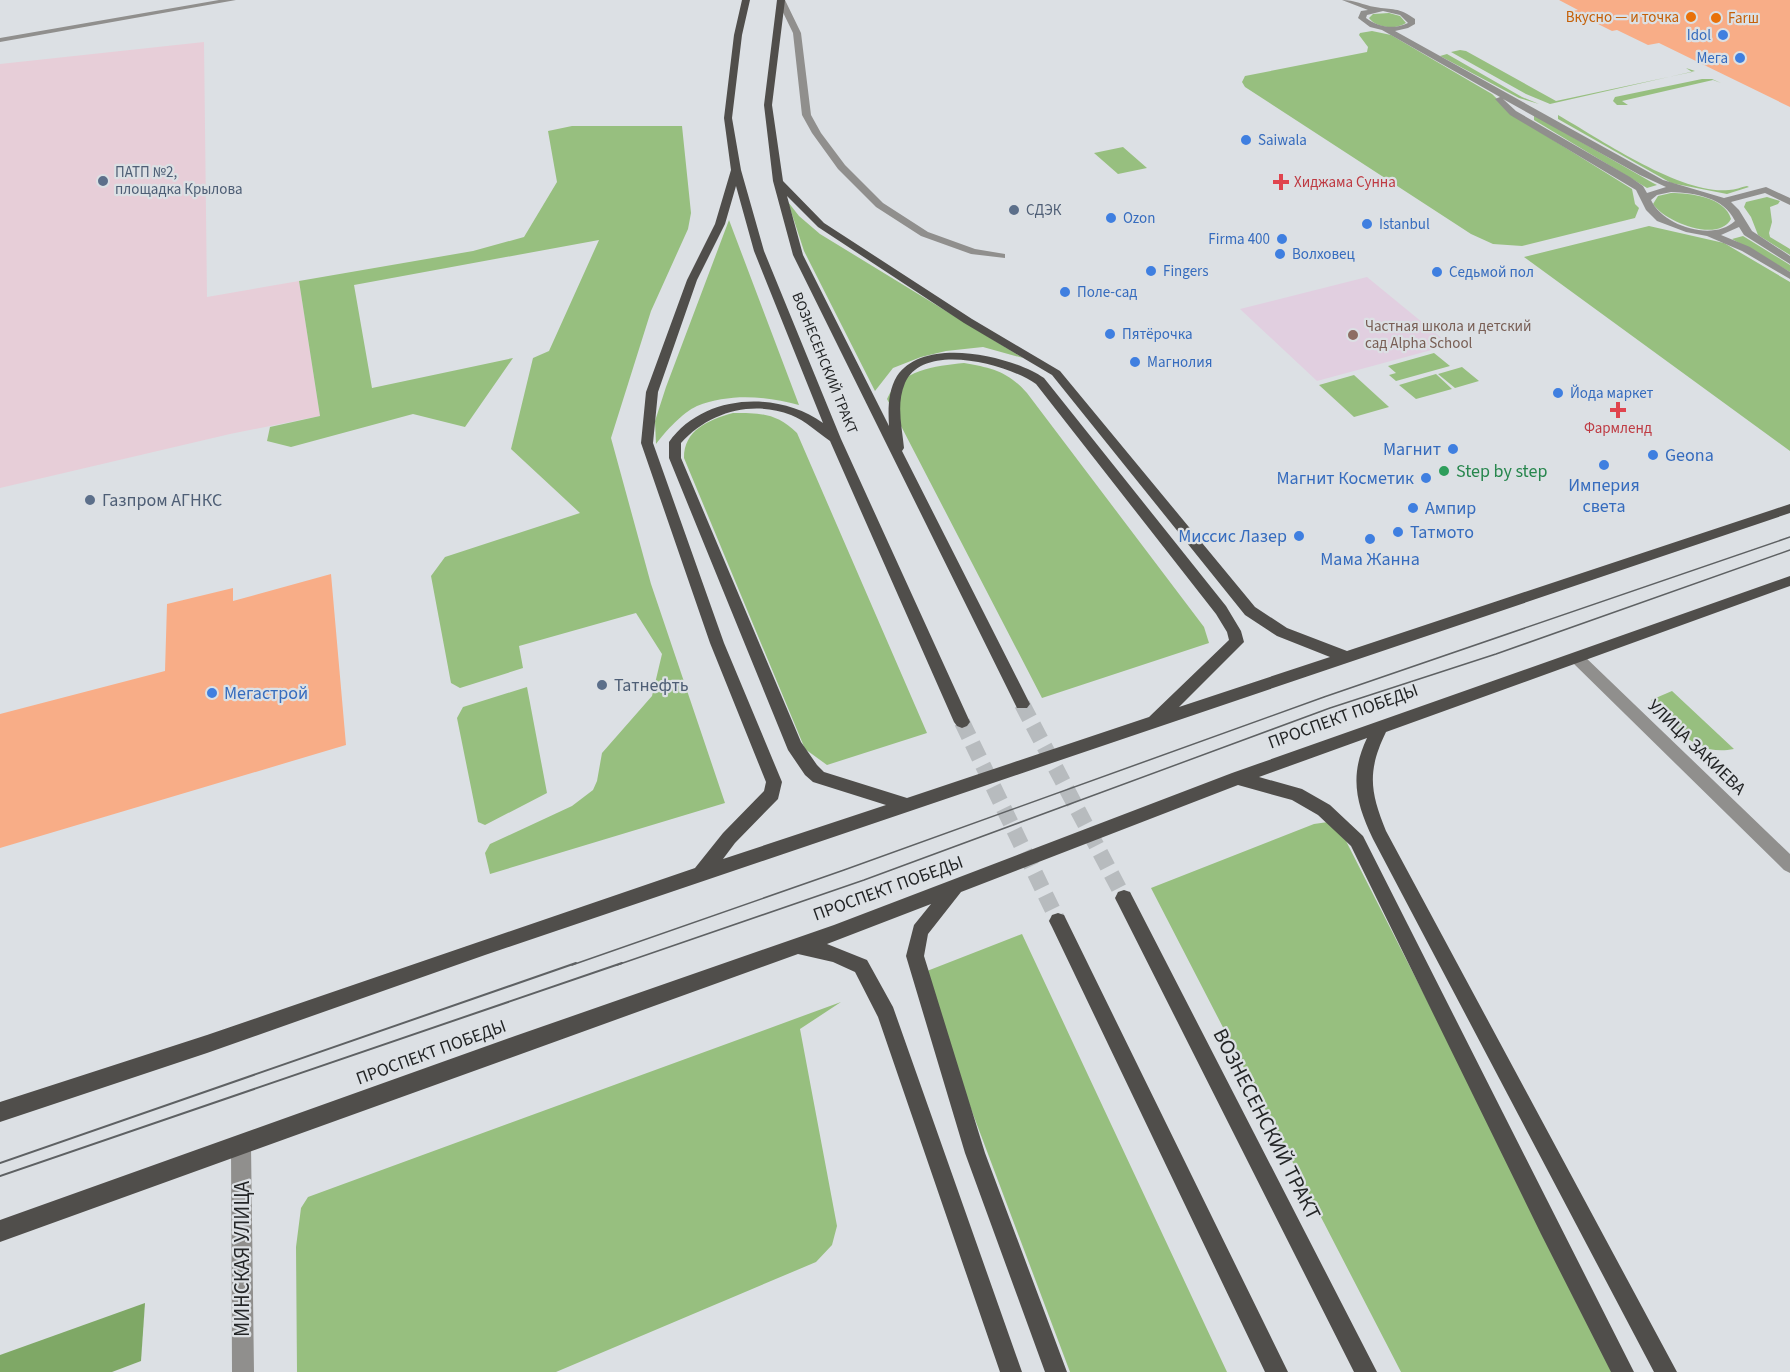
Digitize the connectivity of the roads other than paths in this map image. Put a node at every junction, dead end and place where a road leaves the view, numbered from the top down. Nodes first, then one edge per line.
1 (232, 0) edge
2 (746, 0) edge
3 (781, 0) edge
4 (1349, 2) edge
5 (1375, 10) junction
6 (1362, 15) junction
7 (1408, 27) junction
8 (1383, 28) junction
9 (0, 40) edge
10 (1413, 44) junction
11 (1486, 87) junction
12 (1531, 110) junction
13 (1531, 123) junction
14 (736, 170) junction
15 (778, 180) junction
16 (1685, 190) junction
17 (1646, 201) junction
18 (1722, 201) junction
19 (1790, 202) edge
20 (1740, 220) junction
21 (1700, 232) junction
22 (1001, 256) dead end
23 (1790, 261) edge
24 (1790, 276) edge
25 (835, 439) junction
26 (898, 454) junction
27 (1790, 508) edge
28 (1790, 581) edge
29 (1349, 658) junction
30 (1577, 658) junction
31 (1023, 704) tunnel mouth
32 (962, 722) tunnel mouth
33 (1153, 724) junction
34 (1381, 726) junction
35 (1238, 778) junction
36 (908, 805) junction
37 (1790, 865) edge
38 (699, 877) junction
39 (954, 888) junction
40 (1124, 898) tunnel mouth
41 (1058, 921) tunnel mouth
42 (795, 945) junction
43 (0, 1112) edge
44 (241, 1146) junction
45 (0, 1232) edge
46 (243, 1372) edge
47 (1011, 1372) edge
48 (1056, 1372) edge
49 (1277, 1372) edge
50 (1366, 1372) edge
51 (1623, 1372) edge
52 (1666, 1372) edge

1 - 9 street
2 - 14 main road, ВОЗНЕСЕНСКИЙ ТРАКТ
3 - 15 main road, ВОЗНЕСЕНСКИЙ ТРАКТ
3 - 22 street
4 - 5 street
4 - 6 street
5 - 6 street
5 - 7 street
6 - 8 street
7 - 8 street
7 - 10 street
8 - 10 street
10 - 11 street
11 - 12 street
11 - 13 street
12 - 13 street
12 - 16 street
13 - 17 street
14 - 25 main road, ВОЗНЕСЕНСКИЙ ТРАКТ
14 - 38 main road
15 - 26 main road, ВОЗНЕСЕНСКИЙ ТРАКТ
15 - 29 main road
16 - 17 street
16 - 18 street
17 - 21 street
18 - 19 street
18 - 20 street
20 - 21 street
20 - 23 street
21 - 24 street
25 - 32 main road, ВОЗНЕСЕНСКИЙ ТРАКТ
25 - 36 main road
26 - 31 main road, ВОЗНЕСЕНСКИЙ ТРАКТ
26 - 33 main road
27 - 29 main road
28 - 30 main road, ПРОСПЕКТ ПОБЕДЫ
29 - 33 main road
30 - 34 main road, ПРОСПЕКТ ПОБЕДЫ
30 - 37 street, УЛИЦА ЗАКИЕВА
33 - 36 main road
34 - 35 main road, ПРОСПЕКТ ПОБЕДЫ
34 - 52 main road
35 - 39 main road, ПРОСПЕКТ ПОБЕДЫ
35 - 51 main road
36 - 38 main road
38 - 43 main road
39 - 42 main road, ПРОСПЕКТ ПОБЕДЫ
39 - 48 main road
40 - 50 main road, ВОЗНЕСЕНСКИЙ ТРАКТ
41 - 49 main road
42 - 44 main road, ПРОСПЕКТ ПОБЕДЫ
42 - 47 main road
44 - 45 main road, ПРОСПЕКТ ПОБЕДЫ
44 - 46 street, МИНСКАЯ УЛИЦА

